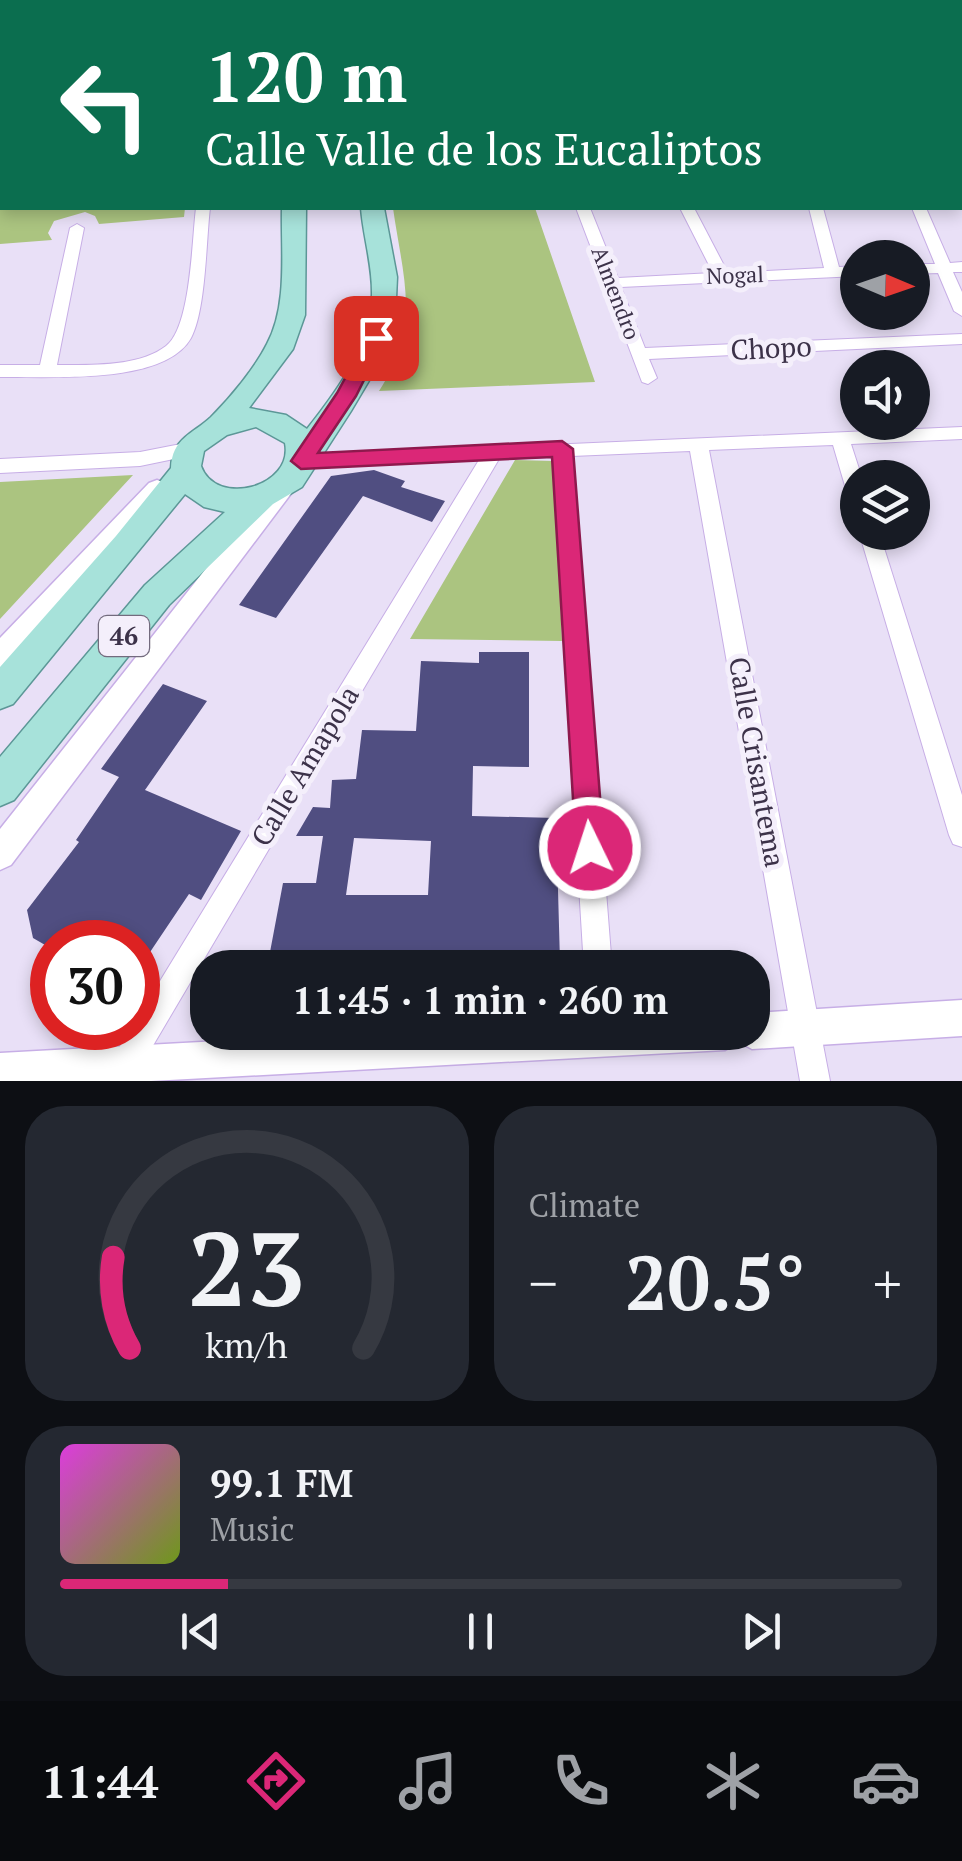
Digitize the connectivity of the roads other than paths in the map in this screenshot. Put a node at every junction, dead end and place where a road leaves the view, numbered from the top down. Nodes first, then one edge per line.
1 (203, 210) edge
2 (294, 210) edge
3 (372, 210) edge
4 (584, 210) edge
5 (688, 210) edge
6 (817, 210) edge
7 (920, 210) edge
8 (77, 228) dead end
9 (962, 267) edge
10 (930, 268) edge
11 (944, 268) junction
12 (833, 272) junction
13 (840, 272) edge
14 (721, 275) junction
15 (612, 282) junction
16 (962, 311) edge
17 (962, 339) edge
18 (640, 354) junction
19 (48, 370) junction
20 (0, 371) edge
21 (648, 378) dead end
22 (222, 424) junction
23 (962, 432) edge
24 (930, 434) edge
25 (840, 438) edge
26 (698, 444) junction
27 (562, 449) junction
28 (494, 452) junction
29 (188, 458) junction
30 (0, 466) edge
31 (288, 474) junction
32 (875, 550) edge
33 (0, 656) edge
34 (0, 693) edge
35 (0, 787) edge
36 (962, 834) edge
37 (0, 854) edge
38 (597, 950) edge
39 (962, 1018) edge
40 (805, 1028) junction
41 (770, 1030) edge
42 (426, 1050) edge
43 (0, 1071) edge
44 (122, 1074) edge
45 (815, 1081) edge

1 - 19 street
2 - 22 main road, 46
3 - 31 main road, 46
4 - 15 street, Almendro
5 - 14 street
6 - 12 street
7 - 11 street
8 - 19 street
9 - 11 street
10 - 11 street
11 - 16 street
12 - 13 street, Nogal
12 - 14 street, Nogal
14 - 15 street, Nogal
15 - 18 street, Almendro
17 - 18 street, Chopo
18 - 21 street, Almendro
19 - 20 street
22 - 29 main road, 46
22 - 31 main road
23 - 24 street
25 - 26 street
26 - 27 street
26 - 40 street, Calle Crisantema
27 - 28 street
27 - 38 street
28 - 31 street
28 - 44 street, Calle Amapola
29 - 30 street
29 - 31 main road
29 - 33 street
29 - 34 main road, 46
31 - 35 main road, 46
31 - 37 street
32 - 36 street
39 - 40 street
40 - 41 street
40 - 45 street, Calle Crisantema
42 - 44 street
43 - 44 street

